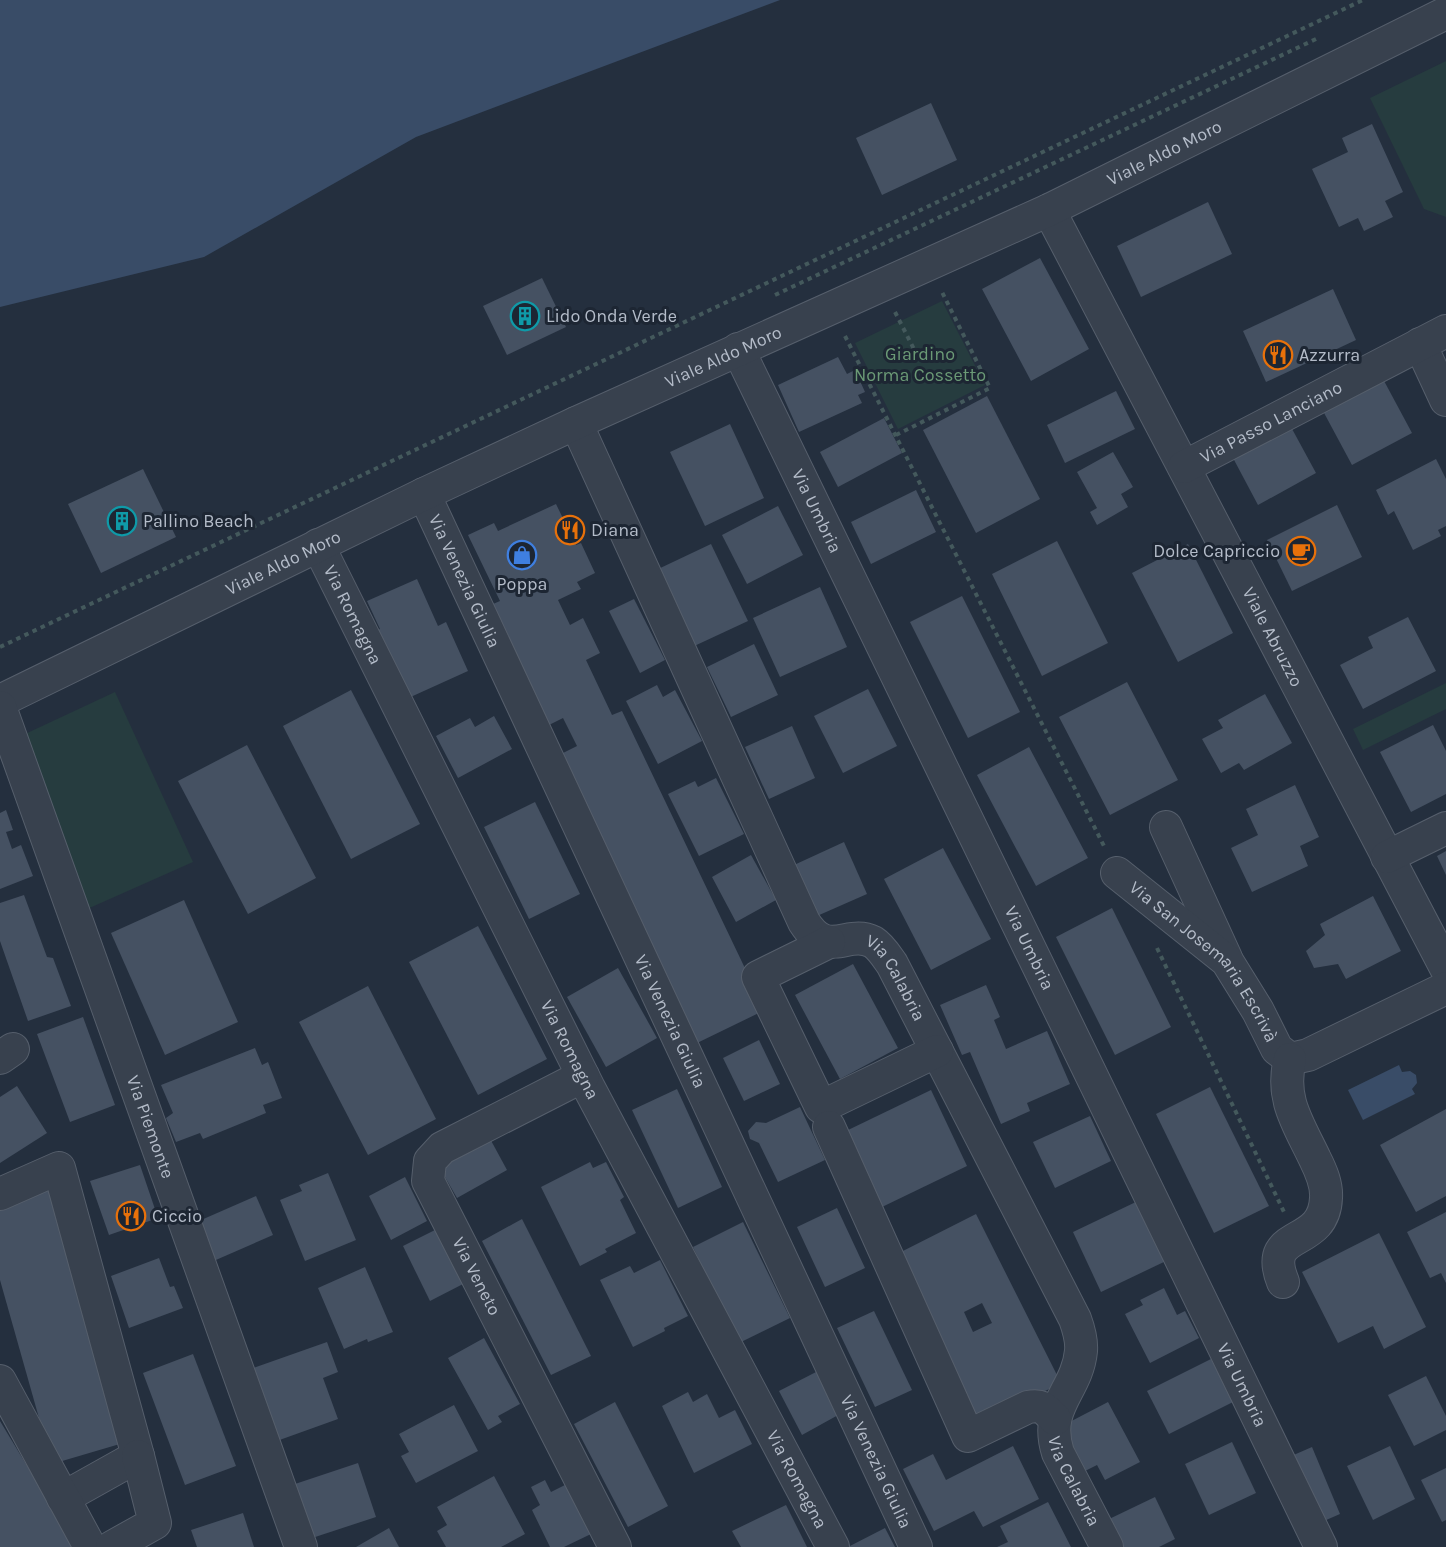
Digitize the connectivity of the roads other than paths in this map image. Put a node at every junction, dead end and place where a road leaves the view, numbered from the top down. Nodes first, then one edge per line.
1 (1446, 13) edge
2 (1049, 210) junction
3 (1433, 337) edge
4 (738, 349) junction
5 (1446, 400) edge
6 (576, 423) junction
7 (1184, 467) junction
8 (424, 494) junction
9 (318, 546) junction
10 (0, 701) edge
11 (0, 707) edge
12 (1166, 827) dead end
13 (1446, 828) edge
14 (1387, 857) junction
15 (1117, 873) road end
16 (829, 942) junction
17 (1227, 962) junction
18 (1446, 968) edge
19 (1446, 987) edge
20 (937, 1051) junction
21 (1290, 1059) junction
22 (583, 1076) junction
23 (829, 1127) dead end
24 (0, 1194) edge
25 (1283, 1282) dead end
26 (0, 1381) edge
27 (1055, 1419) junction
28 (138, 1456) junction
29 (63, 1498) junction
30 (90, 1547) edge
31 (112, 1547) edge
32 (301, 1547) edge
33 (615, 1547) edge
34 (833, 1547) edge
35 (916, 1547) edge
36 (1107, 1547) edge
37 (1321, 1547) edge

1 - 2 street, Viale Aldo Moro
2 - 4 street, Viale Aldo Moro
2 - 7 street, Viale Abruzzo
3 - 5 street, Via Passo Lanciano
3 - 7 street, Via Passo Lanciano
4 - 6 street, Viale Aldo Moro
4 - 37 street, Via Umbria
6 - 8 street, Viale Aldo Moro
6 - 16 street, Via Calabria
7 - 14 street, Viale Abruzzo
8 - 9 street, Viale Aldo Moro
8 - 35 street, Via Venezia Giulia
9 - 10 street, Viale Aldo Moro
9 - 22 street, Via Romagna
11 - 32 street, Via Piemonte
12 - 17 street
13 - 14 street
14 - 18 street, Viale Abruzzo
15 - 17 street, Via San Josemaria Escrivà
16 - 20 street, Via Calabria
16 - 20 street
17 - 21 street, Via San Josemaria Escrivà
19 - 21 street, Via San Josemaria Escrivà
20 - 27 street, Via Calabria
21 - 25 street
22 - 33 street, Via Veneto
22 - 34 street, Via Romagna
23 - 27 street
24 - 28 street
26 - 29 street
27 - 36 street, Via Calabria
28 - 29 street
28 - 31 street
29 - 30 street

